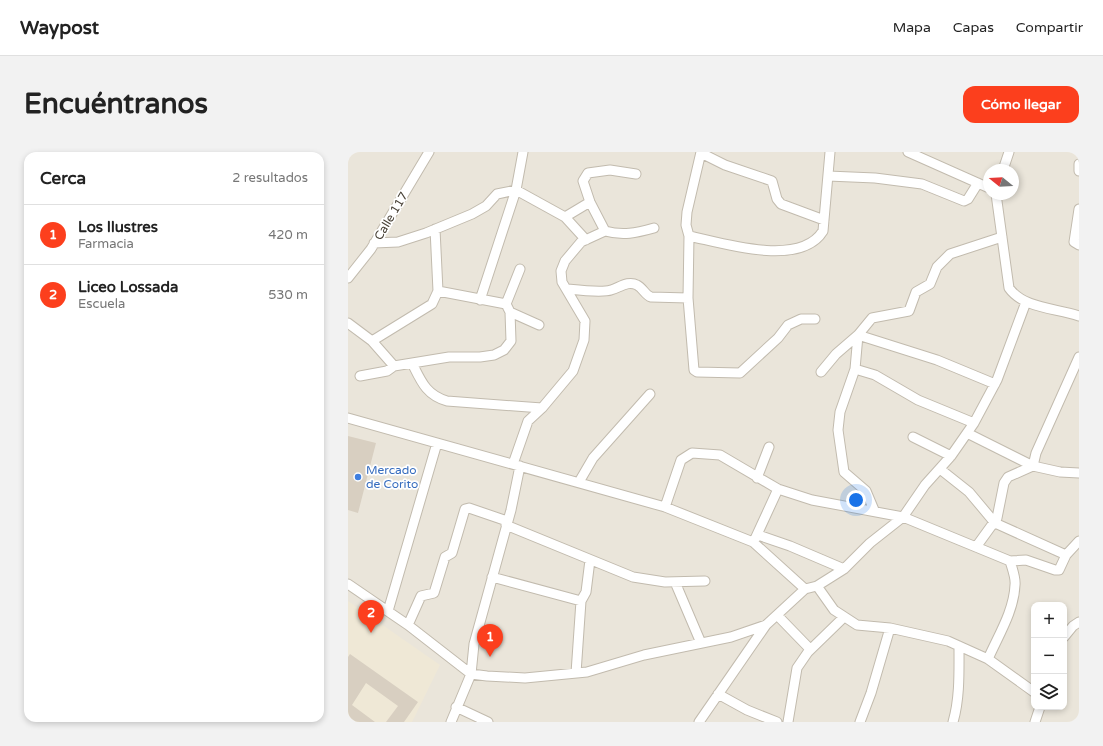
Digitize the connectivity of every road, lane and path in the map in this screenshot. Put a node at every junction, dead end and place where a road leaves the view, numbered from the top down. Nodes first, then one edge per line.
1 (429, 152) edge
2 (523, 152) edge
3 (701, 152) edge
4 (830, 152) edge
5 (908, 152) edge
6 (1009, 152) edge
7 (1005, 164) edge
8 (1079, 164) edge
9 (1079, 171) edge
10 (636, 174) dead end
11 (828, 176) junction
12 (978, 183) junction
13 (983, 185) edge
14 (516, 190) junction
15 (997, 200) edge
16 (590, 202) junction
17 (1079, 209) edge
18 (565, 217) junction
19 (824, 220) junction
20 (654, 228) dead end
21 (435, 229) junction
22 (606, 231) junction
23 (688, 236) junction
24 (1002, 237) junction
25 (586, 240) junction
26 (374, 243) junction
27 (1079, 245) edge
28 (520, 269) dead end
29 (348, 278) edge
30 (567, 289) junction
31 (438, 291) junction
32 (688, 298) junction
33 (480, 300) junction
34 (1026, 302) junction
35 (508, 308) junction
36 (1079, 316) edge
37 (815, 319) dead end
38 (348, 323) edge
39 (539, 325) dead end
40 (858, 335) junction
41 (372, 341) junction
42 (1079, 357) edge
43 (412, 363) junction
44 (394, 366) junction
45 (855, 369) junction
46 (821, 372) dead end
47 (360, 376) dead end
48 (995, 384) junction
49 (650, 394) dead end
50 (542, 408) junction
51 (348, 418) edge
52 (974, 423) junction
53 (967, 433) junction
54 (913, 437) dead end
55 (437, 443) junction
56 (769, 447) dead end
57 (951, 456) junction
58 (517, 465) junction
59 (1033, 466) junction
60 (940, 469) junction
61 (1079, 473) edge
62 (757, 478) junction
63 (579, 482) junction
64 (778, 489) junction
65 (665, 507) junction
66 (874, 510) junction
67 (903, 517) junction
68 (506, 523) junction
69 (995, 523) junction
70 (756, 539) junction
71 (1079, 541) edge
72 (976, 547) junction
73 (1066, 555) junction
74 (590, 560) junction
75 (1010, 561) junction
76 (844, 569) junction
77 (492, 577) junction
78 (705, 581) dead end
79 (675, 582) junction
80 (348, 584) edge
81 (817, 586) junction
82 (805, 589) junction
83 (581, 601) junction
84 (388, 611) junction
85 (777, 615) junction
86 (843, 618) junction
87 (408, 625) junction
88 (766, 625) junction
89 (1077, 625) edge
90 (890, 628) junction
91 (1067, 634) edge
92 (701, 643) junction
93 (959, 646) junction
94 (810, 650) junction
95 (988, 659) junction
96 (576, 673) junction
97 (471, 674) junction
98 (1031, 690) edge
99 (718, 694) junction
100 (456, 707) junction
101 (1039, 710) edge
102 (451, 722) edge
103 (488, 722) edge
104 (699, 722) edge
105 (777, 722) edge
106 (788, 722) edge
107 (860, 722) edge
108 (954, 722) edge
109 (1035, 722) edge

1 - 26 street, Calle 117
2 - 14 street
3 - 19 street
3 - 23 street
4 - 11 street
5 - 12 street
6 - 7 street
8 - 9 street
10 - 16 street
11 - 12 street
11 - 19 street
12 - 13 street
14 - 18 street
14 - 21 street
14 - 33 street
15 - 24 street
16 - 18 street
16 - 22 street
17 - 27 street
18 - 25 street
19 - 23 street
20 - 22 street
21 - 26 street
21 - 31 street
22 - 25 street
23 - 32 street
24 - 34 street
24 - 40 street
25 - 30 street
26 - 29 street, Calle 117
28 - 35 street
30 - 32 street
30 - 50 street
31 - 33 street
31 - 41 street
32 - 37 street
33 - 35 street
34 - 36 street
34 - 48 street
35 - 39 street
35 - 43 street
38 - 41 street
40 - 45 street
40 - 46 street
40 - 48 street
41 - 44 street
42 - 59 street
43 - 44 street
43 - 50 street
44 - 47 street
45 - 52 street
45 - 66 street
48 - 52 street
49 - 63 street
50 - 58 street
51 - 55 street
52 - 53 street
53 - 57 street
53 - 59 street
54 - 57 street
55 - 58 street
55 - 84 street
56 - 62 street
57 - 60 street
58 - 63 street
58 - 68 street
59 - 61 street
59 - 69 street
60 - 67 street
60 - 69 street
62 - 64 street
62 - 65 street
63 - 65 street
64 - 66 street
64 - 70 street
65 - 70 street
66 - 67 street
67 - 72 street
67 - 76 street
68 - 74 street
68 - 77 street
68 - 87 street
69 - 72 street
69 - 73 street
70 - 76 street
70 - 82 street
71 - 73 street
72 - 75 street
73 - 75 street
74 - 79 street
74 - 83 street
75 - 95 street
76 - 81 street
77 - 83 street
77 - 97 street
78 - 79 street
79 - 92 street
80 - 84 street
81 - 82 street
81 - 86 street
82 - 85 street
83 - 96 street
84 - 87 street
85 - 88 street
85 - 94 street
86 - 90 street
86 - 94 street
87 - 97 street
88 - 92 street
88 - 99 street
89 - 91 street
90 - 93 street
90 - 107 street
92 - 96 street
93 - 95 street
93 - 108 street
94 - 106 street
95 - 98 street
96 - 97 street
97 - 100 street
99 - 104 street
99 - 105 street
100 - 102 street
100 - 103 street
101 - 109 street

